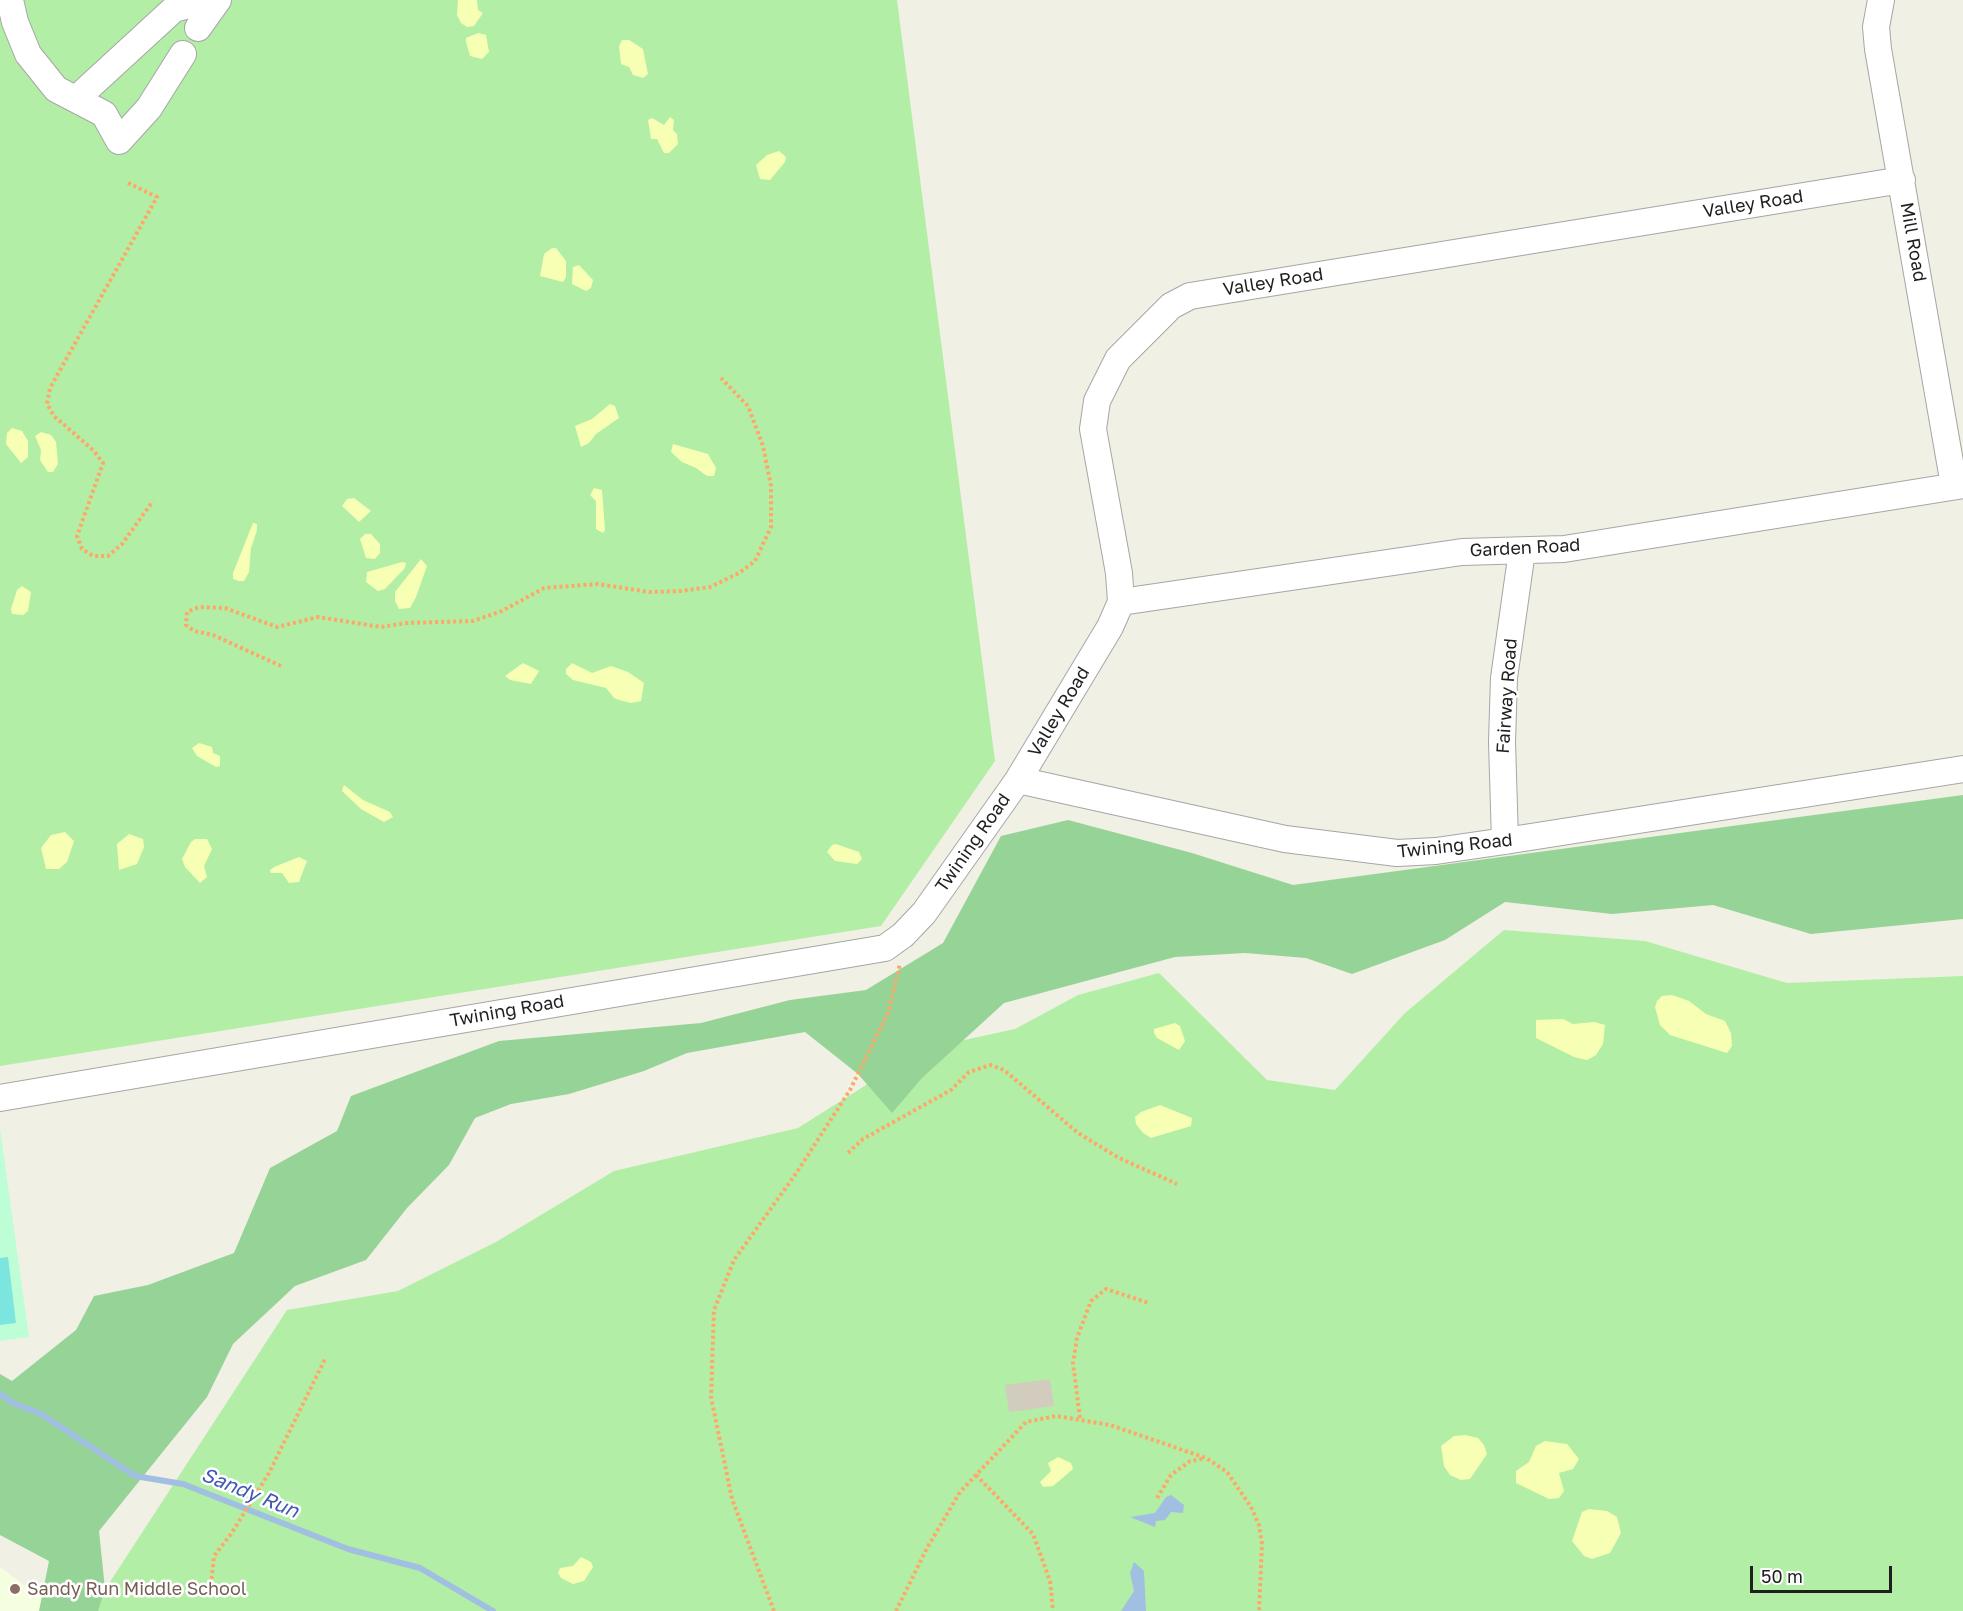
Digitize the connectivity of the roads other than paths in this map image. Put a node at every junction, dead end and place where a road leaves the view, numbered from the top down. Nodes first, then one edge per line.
1 (10, 0) edge
2 (210, 0) edge
3 (218, 0) edge
4 (1881, 0) edge
5 (198, 28) dead end
6 (183, 54) dead end
7 (76, 99) junction
8 (1902, 180) junction
9 (1959, 485) edge
10 (1522, 551) junction
11 (1121, 602) junction
12 (1963, 768) edge
13 (1018, 780) junction
14 (1505, 841) junction
15 (0, 1098) edge

1 - 7 street
2 - 7 street
3 - 5 street
4 - 8 street, Mill Road
6 - 7 street
8 - 9 street, Mill Road
8 - 11 street, Valley Road
9 - 10 street, Garden Road
10 - 11 street, Garden Road
10 - 14 street, Fairway Road
11 - 13 street, Valley Road
12 - 14 street, Twining Road
13 - 14 street, Twining Road
13 - 15 street, Twining Road

